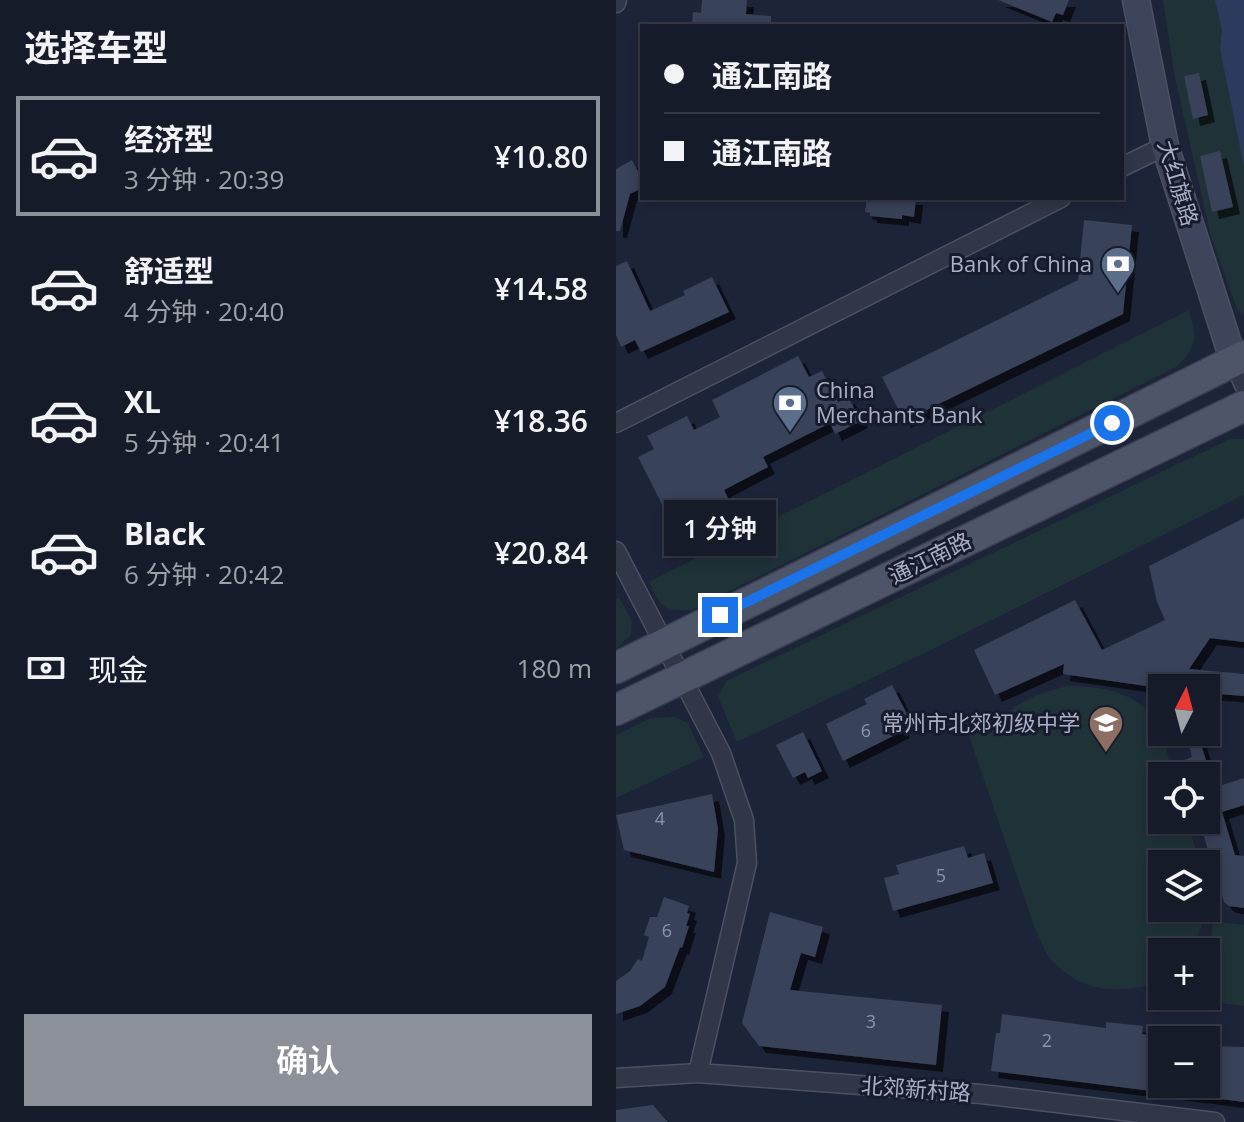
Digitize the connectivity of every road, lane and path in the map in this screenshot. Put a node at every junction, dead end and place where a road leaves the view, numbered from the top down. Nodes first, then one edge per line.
1 (1136, 0) edge
2 (1165, 146) junction
3 (1124, 166) edge
4 (1057, 200) edge
5 (1241, 368) edge
6 (1244, 406) edge
7 (616, 423) edge
8 (616, 551) edge
9 (664, 642) junction
10 (616, 668) edge
11 (682, 676) junction
12 (616, 710) edge
13 (698, 1073) junction
14 (616, 1078) edge
15 (1215, 1122) edge

1 - 2 street, 大红旗路
2 - 3 street
2 - 5 street, 大红旗路
4 - 7 street
5 - 9 main road, 通江南路
6 - 11 main road, 通江南路
8 - 9 street
9 - 10 main road, 通江南路
9 - 11 street
11 - 12 main road, 通江南路
11 - 13 street
13 - 14 street, 北郊新村路
13 - 15 street, 北郊新村路

